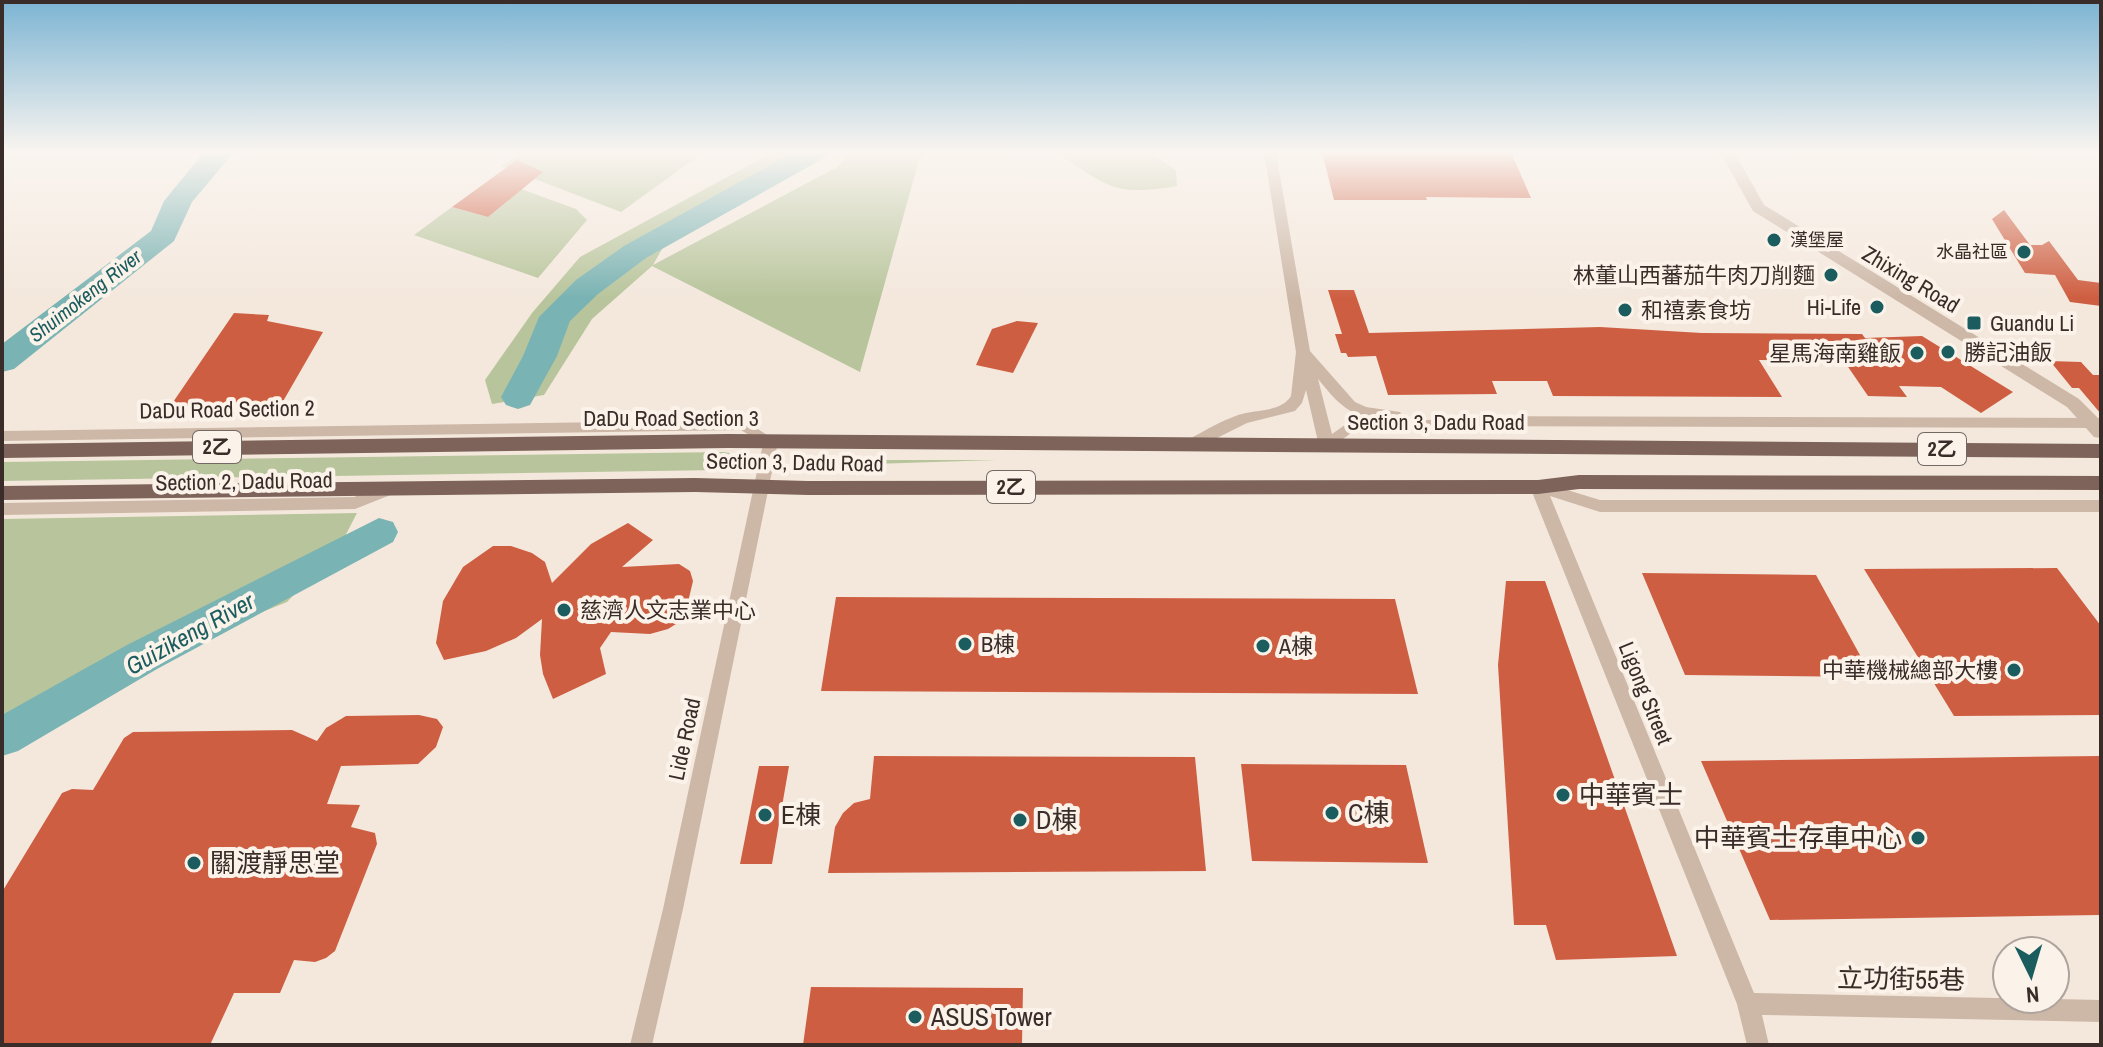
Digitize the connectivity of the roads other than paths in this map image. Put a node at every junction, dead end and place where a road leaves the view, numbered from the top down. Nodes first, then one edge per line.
1 (1278, 201) edge
2 (1754, 201) edge
3 (1303, 352) junction
4 (1316, 370) junction
5 (1468, 421) junction
6 (2098, 426) edge
7 (2, 436) edge
8 (533, 436) junction
9 (771, 442) junction
10 (1196, 442) junction
11 (1327, 446) junction
12 (2, 451) edge
13 (2101, 451) edge
14 (2101, 483) edge
15 (761, 487) junction
16 (1538, 487) junction
17 (387, 490) junction
18 (2, 493) edge
19 (2101, 506) edge
20 (2, 509) edge
21 (1748, 1004) junction
22 (2101, 1011) edge
23 (641, 1045) edge
24 (1758, 1045) edge

1 - 3 street
2 - 6 street, Zhixing Road
3 - 4 street
3 - 10 street
4 - 5 street
4 - 11 street
5 - 6 street, Section 3, Dadu Road
5 - 11 street
7 - 8 street, DaDu Road Section 2
8 - 9 main road, DaDu Road Section 3 / 2乙
8 - 12 main road, DaDu Road Section 2 / 2乙
9 - 10 main road, Section 3, Dadu Road / 2乙
9 - 15 street, Lide Road
10 - 11 main road, Section 3, Dadu Road / 2乙
11 - 13 main road, Section 3, Dadu Road / 2乙
14 - 16 main road, Section 3, Dadu Road / 2乙
15 - 16 main road, Section 3, Dadu Road / 2乙
15 - 17 main road, Section 3, Dadu Road / 2乙
15 - 23 street, Lide Road
16 - 19 street, Section 3, Dadu Road
16 - 21 street, Ligong Street
17 - 18 main road, Section 2, Dadu Road / 2乙
17 - 20 street, Section 2, Dadu Road
21 - 22 street, 立功街55巷
21 - 24 street

